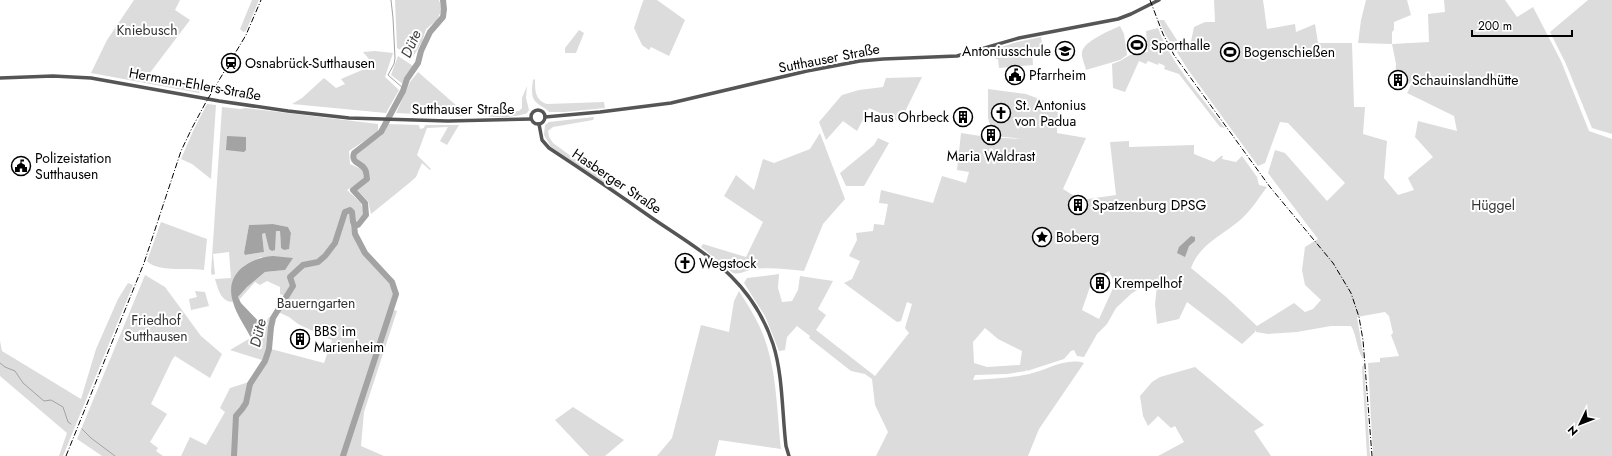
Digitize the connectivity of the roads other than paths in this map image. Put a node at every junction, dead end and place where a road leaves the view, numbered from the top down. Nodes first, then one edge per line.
1 (1159, 0) edge
2 (0, 78) edge
3 (545, 117) junction
4 (531, 119) junction
5 (385, 120) joint
6 (539, 124) junction
7 (789, 456) edge

1 - 3 street, Sutthauser Straße
2 - 5 street, Hermann-Ehlers-Straße
3 - 4 street
3 - 6 street
4 - 5 street, Sutthauser Straße
4 - 6 street
6 - 7 street, Hasberger Straße

